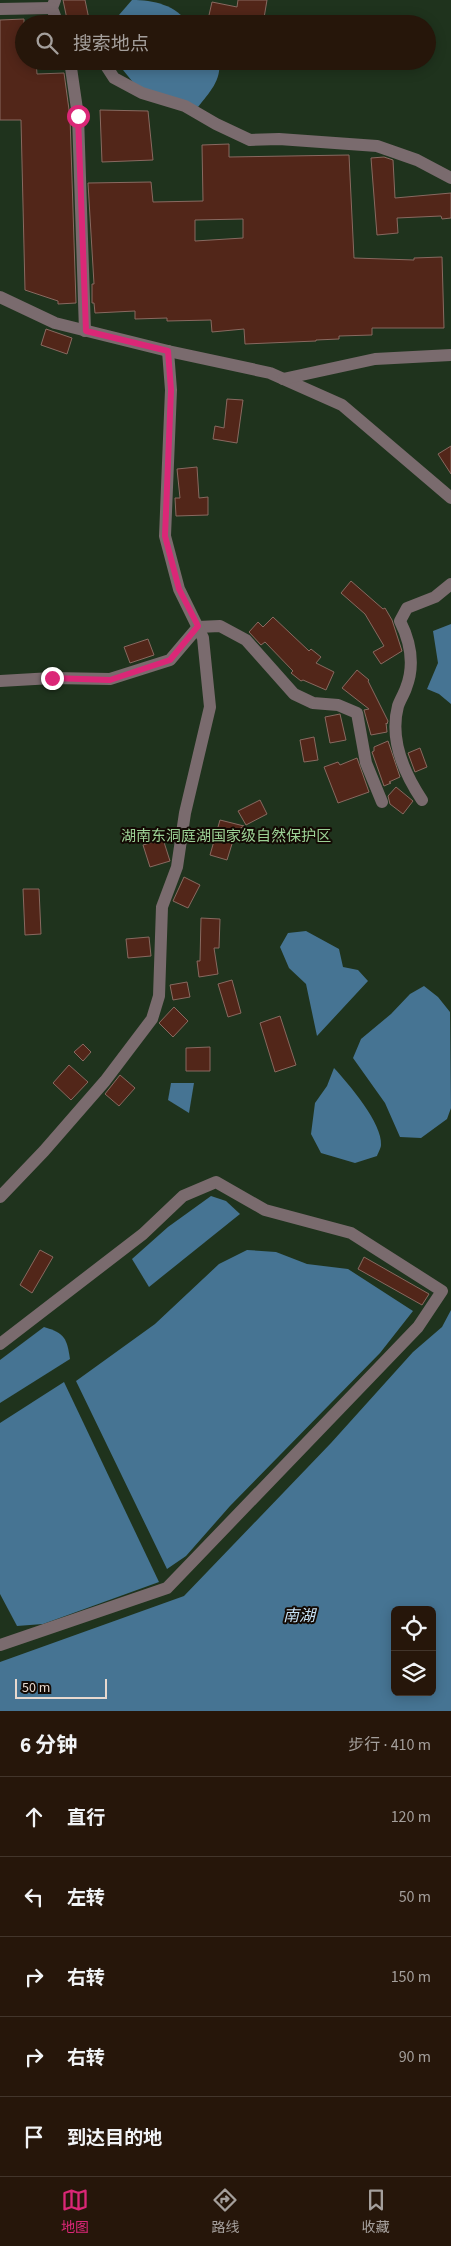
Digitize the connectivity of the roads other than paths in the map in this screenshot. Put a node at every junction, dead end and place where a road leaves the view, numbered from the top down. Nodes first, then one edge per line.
1 (53, 4) edge
2 (0, 9) edge
3 (71, 70) edge
4 (109, 70) edge
5 (451, 178) edge
6 (0, 298) edge
7 (86, 331) junction
8 (168, 351) junction
9 (451, 355) edge
10 (283, 379) junction
11 (451, 498) edge
12 (451, 584) edge
13 (198, 626) junction
14 (0, 681) edge
15 (422, 800) dead end
16 (382, 802) dead end
17 (0, 1197) edge
18 (0, 1344) edge
19 (0, 1646) edge

1 - 2 street
3 - 7 street
4 - 5 street
6 - 7 street
7 - 8 street
8 - 10 street
8 - 13 street
9 - 10 street
10 - 11 street
12 - 15 street
13 - 14 street
13 - 16 street
13 - 17 street
18 - 19 street

